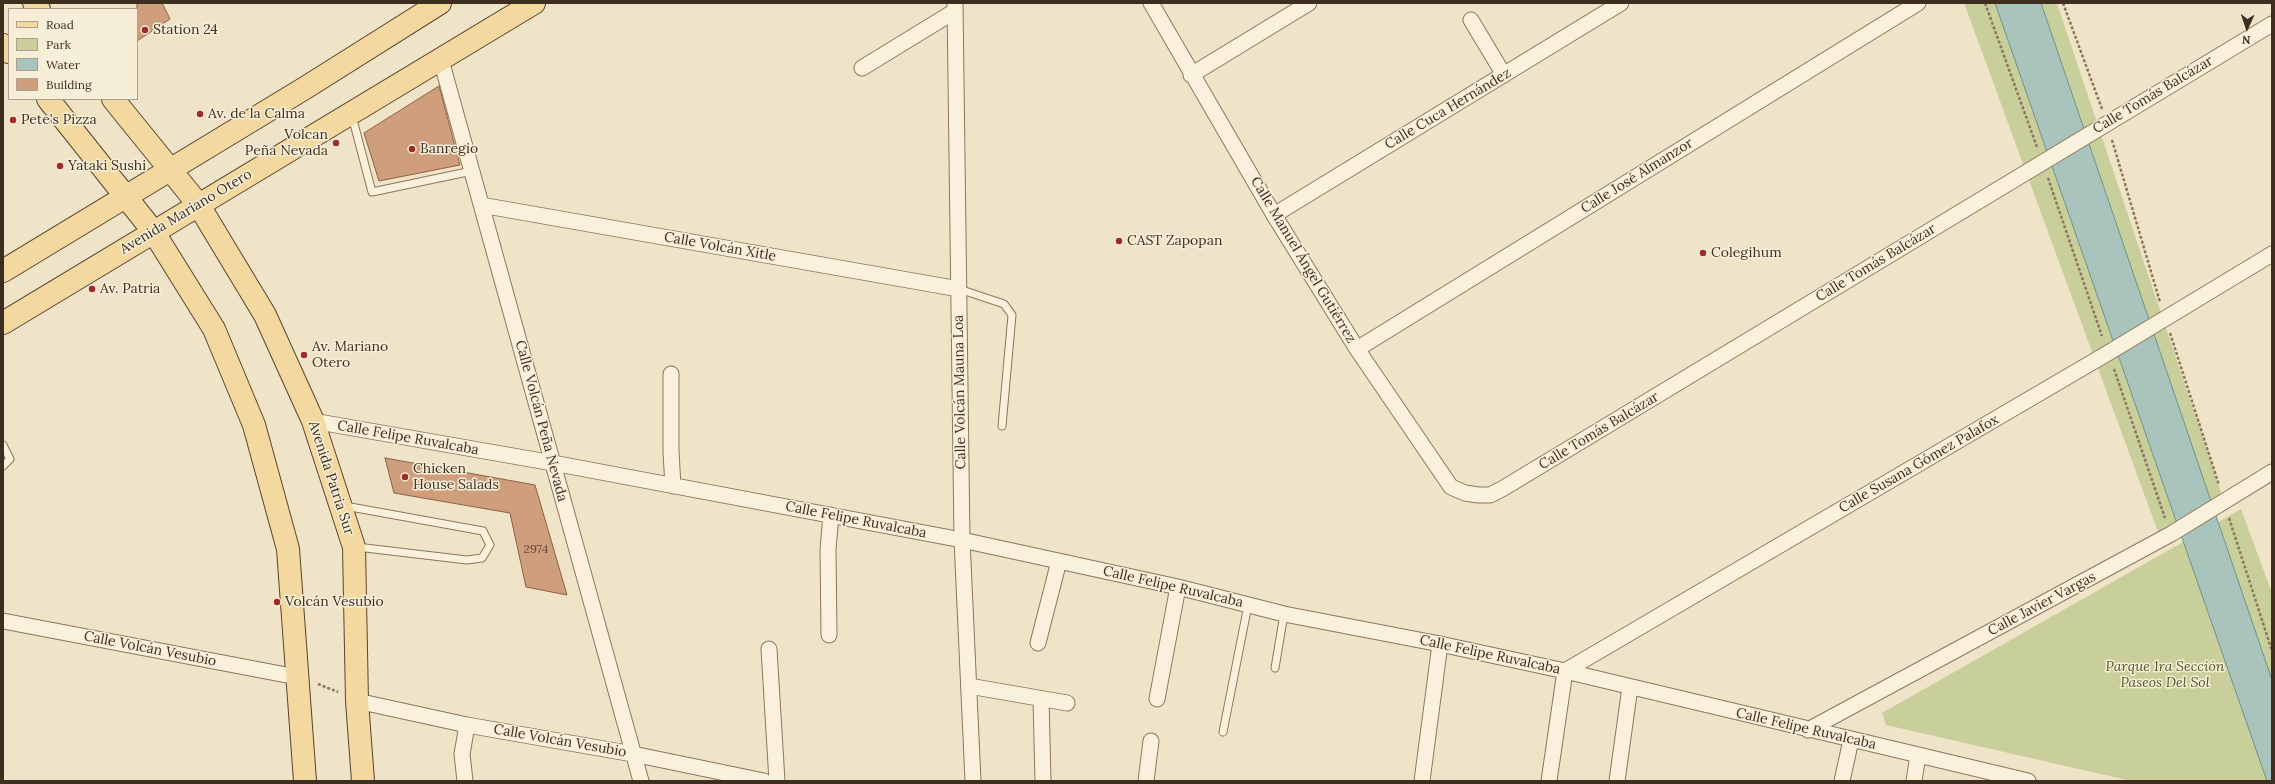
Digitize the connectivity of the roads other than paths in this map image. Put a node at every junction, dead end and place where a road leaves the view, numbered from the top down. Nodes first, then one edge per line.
1 (440, 3) edge
2 (534, 3) edge
3 (1151, 3) edge
4 (1309, 3) edge
5 (1621, 3) edge
6 (1918, 3) edge
7 (955, 7) edge
8 (1471, 20) dead end
9 (2272, 24) edge
10 (441, 60) junction
11 (862, 68) dead end
12 (1191, 75) junction
13 (1504, 75) junction
14 (49, 100) edge
15 (115, 100) edge
16 (351, 113) junction
17 (170, 168) junction
18 (472, 171) junction
19 (126, 196) junction
20 (198, 204) junction
21 (481, 205) junction
22 (1274, 214) junction
23 (154, 231) junction
24 (2272, 254) edge
25 (3, 271) edge
26 (959, 289) junction
27 (3, 323) edge
28 (1357, 349) junction
29 (671, 374) dead end
30 (313, 421) junction
31 (1002, 426) dead end
32 (3, 445) edge
33 (553, 463) junction
34 (3, 466) edge
35 (2272, 472) edge
36 (673, 486) junction
37 (1478, 495) joint
38 (341, 505) junction
39 (831, 516) junction
40 (962, 540) junction
41 (354, 547) junction
42 (1059, 561) junction
43 (1178, 587) junction
44 (1248, 605) junction
45 (1284, 614) junction
46 (3, 621) edge
47 (829, 636) dead end
48 (1038, 643) dead end
49 (1440, 644) junction
50 (769, 649) dead end
51 (1275, 668) dead end
52 (1565, 671) junction
53 (297, 677) junction
54 (969, 686) junction
55 (1630, 687) junction
56 (1041, 699) junction
57 (1158, 699) dead end
58 (357, 701) junction
59 (1067, 703) dead end
60 (467, 725) junction
61 (1808, 730) junction
62 (1223, 732) dead end
63 (1851, 740) junction
64 (1151, 741) dead end
65 (633, 754) junction
66 (1918, 756) junction
67 (305, 781) edge
68 (363, 781) edge
69 (465, 781) edge
70 (641, 781) edge
71 (764, 781) edge
72 (777, 781) edge
73 (973, 781) edge
74 (1043, 781) edge
75 (1146, 781) edge
76 (1422, 781) edge
77 (1549, 781) edge
78 (1616, 781) edge
79 (1842, 781) edge
80 (1914, 781) edge
81 (2028, 781) edge

1 - 17 main road
2 - 10 main road, Avenida Mariano Otero
3 - 12 street, Calle Manuel Ángel Gutiérrez
4 - 12 street
5 - 13 street, Calle Cuca Hernández
6 - 28 street, Calle José Almanzor
7 - 11 street
7 - 26 street, Calle Volcán Mauna Loa
8 - 13 street
9 - 37 street, Calle Tomás Balcázar
10 - 16 main road, Avenida Mariano Otero
10 - 18 street, Calle Volcán Peña Nevada
12 - 22 street, Calle Manuel Ángel Gutiérrez
13 - 22 street, Calle Cuca Hernández
14 - 19 main road
15 - 17 main road, Avenida Patria Sur
16 - 18 lane
16 - 20 main road, Avenida Mariano Otero
17 - 19 main road
17 - 20 main road, Avenida Patria Sur
18 - 21 street, Calle Volcán Peña Nevada
19 - 23 main road
19 - 25 main road
20 - 23 main road, Avenida Mariano Otero
20 - 30 main road, Avenida Patria Sur
21 - 26 street, Calle Volcán Xitle
21 - 33 street, Calle Volcán Peña Nevada
22 - 28 street, Calle Manuel Ángel Gutiérrez
23 - 27 main road, Avenida Mariano Otero
23 - 53 main road
24 - 52 street, Calle Susana Gómez Palafox
26 - 31 lane
26 - 40 street, Calle Volcán Mauna Loa
28 - 37 street, Calle Manuel Ángel Gutiérrez
29 - 36 street
30 - 33 street, Calle Felipe Ruvalcaba
30 - 38 main road, Avenida Patria Sur
32 - 34 lane
33 - 36 street, Calle Felipe Ruvalcaba
33 - 65 street, Calle Volcán Peña Nevada
35 - 61 street, Calle Javier Vargas
36 - 39 street, Calle Felipe Ruvalcaba
38 - 41 main road, Avenida Patria Sur
38 - 41 lane
39 - 40 street, Calle Felipe Ruvalcaba
39 - 47 street
40 - 42 street, Calle Felipe Ruvalcaba
40 - 54 street, Calle Volcán Mauna Loa
41 - 58 main road, Avenida Patria Sur
42 - 43 street, Calle Felipe Ruvalcaba
42 - 48 street
43 - 44 street, Calle Felipe Ruvalcaba
43 - 57 street
44 - 45 street, Calle Felipe Ruvalcaba
44 - 62 lane
45 - 49 street, Calle Felipe Ruvalcaba
45 - 51 lane
46 - 53 street, Calle Volcán Vesubio
49 - 52 street, Calle Felipe Ruvalcaba
49 - 76 street
50 - 72 street
52 - 55 street, Calle Felipe Ruvalcaba
52 - 77 street
53 - 67 main road
54 - 56 street
54 - 73 street, Calle Volcán Mauna Loa
55 - 61 street, Calle Felipe Ruvalcaba
55 - 78 street
56 - 59 street
56 - 74 street
58 - 60 street, Calle Volcán Vesubio
58 - 68 main road, Avenida Patria Sur
60 - 65 street, Calle Volcán Vesubio
60 - 69 street
61 - 63 street, Calle Felipe Ruvalcaba
63 - 66 street, Calle Felipe Ruvalcaba
63 - 79 street
64 - 75 street
65 - 70 street, Calle Volcán Peña Nevada
65 - 71 street, Calle Volcán Vesubio
66 - 80 street
66 - 81 street, Calle Felipe Ruvalcaba

